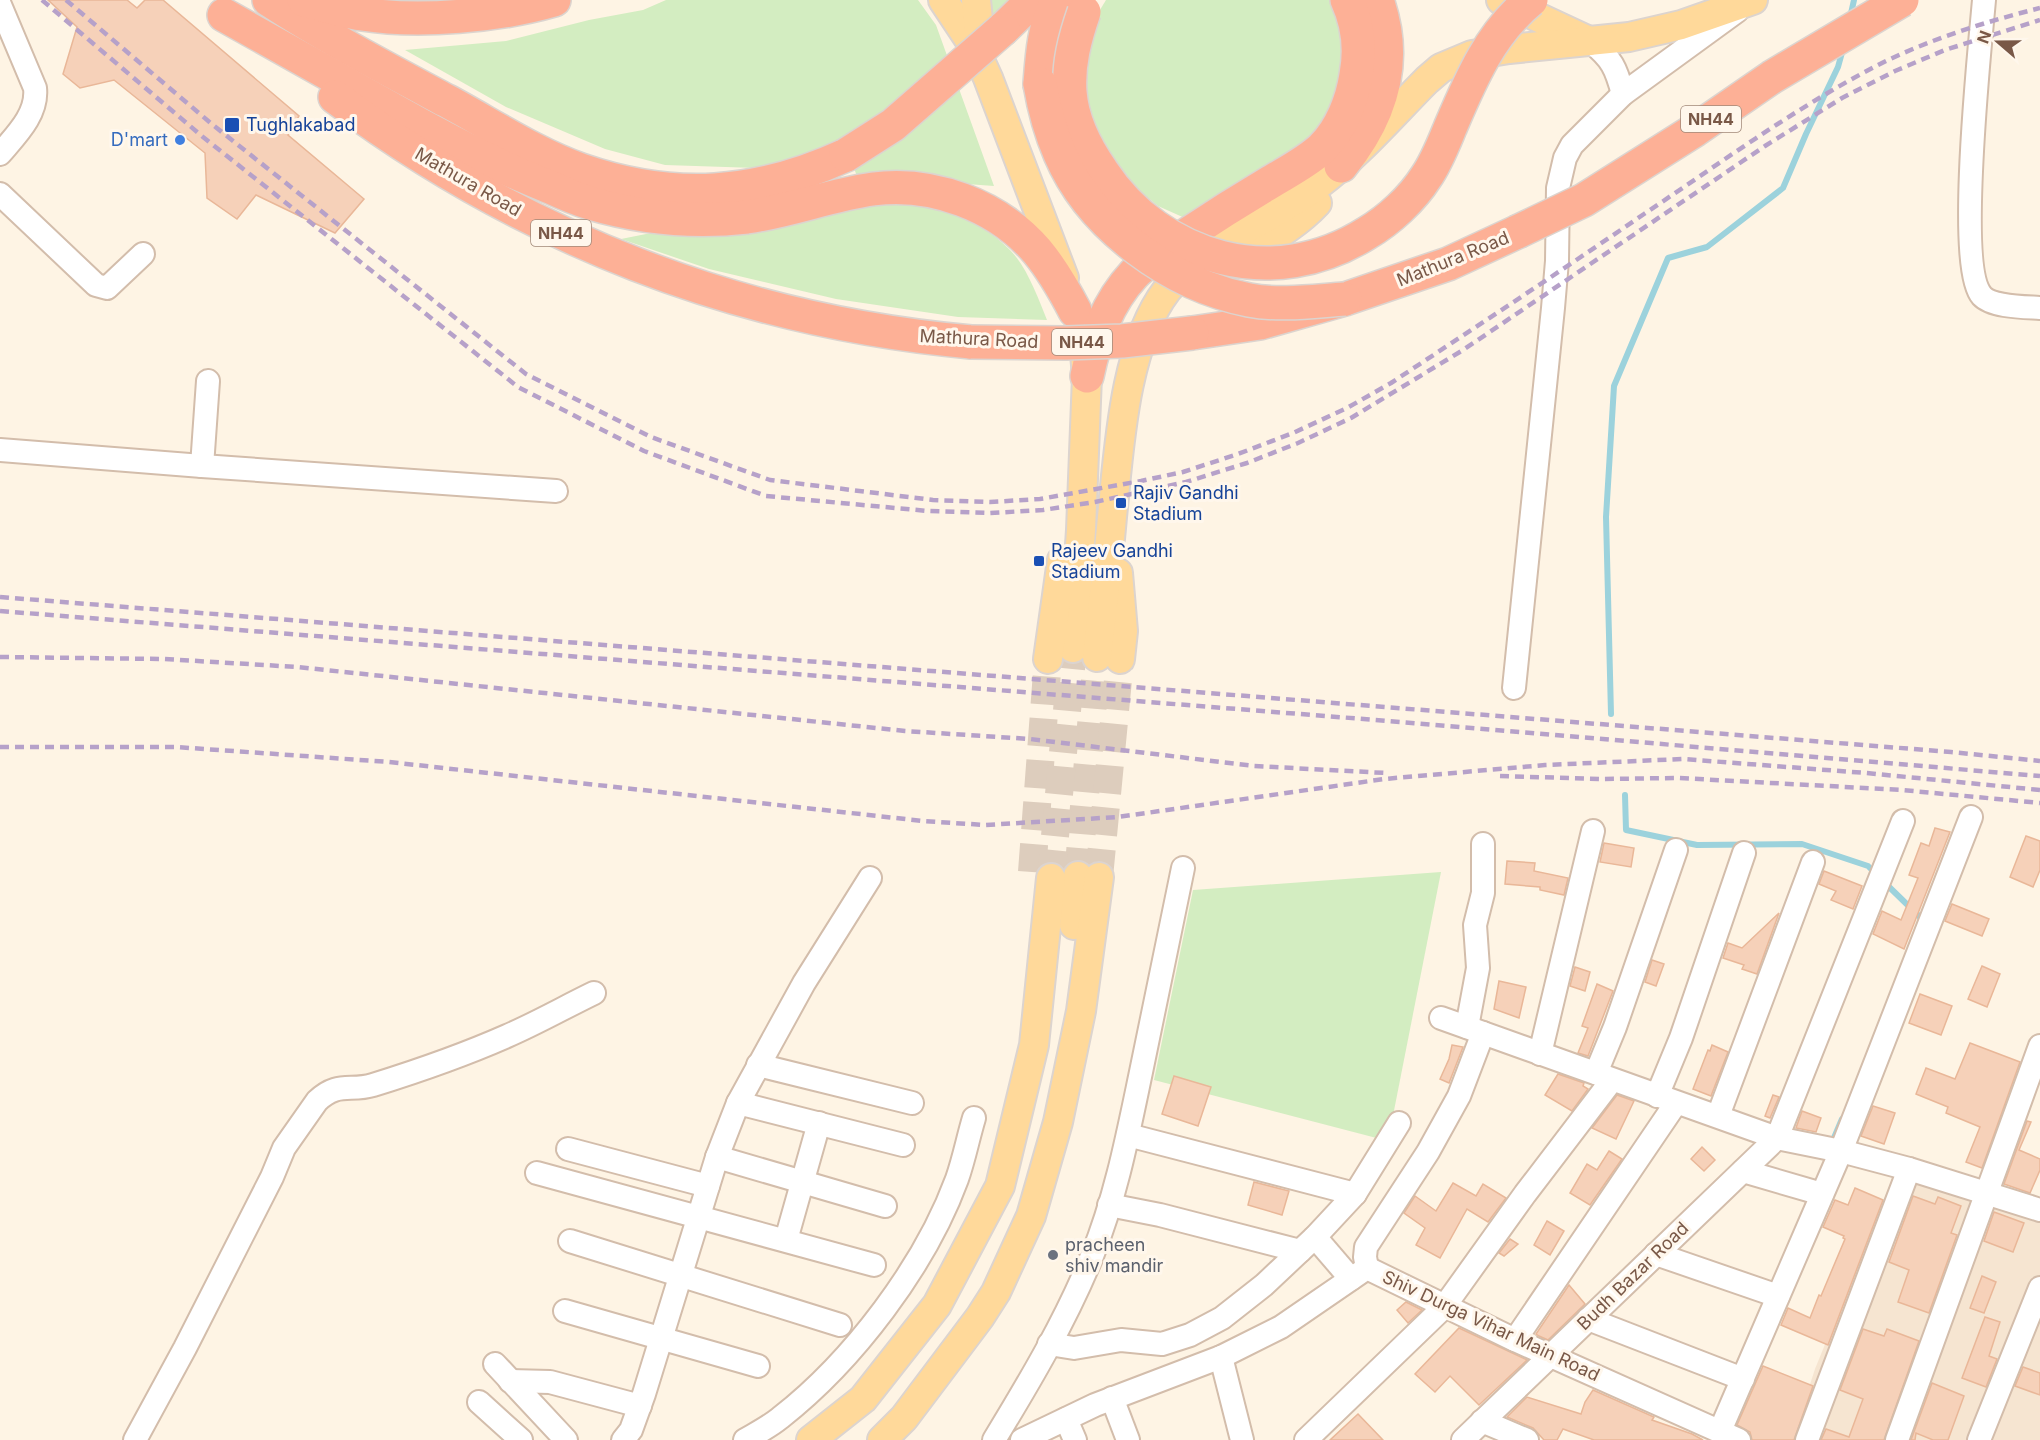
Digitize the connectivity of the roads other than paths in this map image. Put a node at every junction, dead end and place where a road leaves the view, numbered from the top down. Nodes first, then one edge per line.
1 (269, 0) edge
2 (304, 0) edge
3 (554, 0) edge
4 (943, 0) edge
5 (976, 0) edge
6 (1033, 0) edge
7 (1058, 0) edge
8 (1091, 0) edge
9 (1347, 0) edge
10 (1377, 0) edge
11 (1902, 0) edge
12 (1984, 0) edge
13 (1512, 1) edge
14 (1752, 1) edge
15 (0, 5) edge
16 (214, 8) edge
17 (1591, 42) junction
18 (988, 78) junction
19 (1623, 94) junction
20 (0, 154) edge
21 (1341, 166) junction
22 (0, 194) edge
23 (143, 254) dead end
24 (1345, 299) junction
25 (2040, 308) edge
26 (1075, 311) junction
27 (1087, 376) junction
28 (208, 381) dead end
29 (1120, 447) junction
30 (0, 450) edge
31 (1084, 458) junction
32 (202, 466) junction
33 (556, 491) dead end
34 (1514, 688) dead end
35 (1971, 817) dead end
36 (1904, 821) dead end
37 (1593, 831) dead end
38 (1483, 844) dead end
39 (1676, 850) dead end
40 (1744, 853) dead end
41 (1813, 862) dead end
42 (1183, 868) dead end
43 (870, 878) dead end
44 (594, 993) dead end
45 (1441, 1018) dead end
46 (1475, 1030) junction
47 (2040, 1046) edge
48 (1540, 1054) junction
49 (758, 1065) junction
50 (1604, 1076) junction
51 (1667, 1100) junction
52 (738, 1102) junction
53 (912, 1103) dead end
54 (1718, 1116) junction
55 (974, 1118) dead end
56 (819, 1123) junction
57 (1399, 1123) dead end
58 (1128, 1135) junction
59 (1777, 1138) junction
60 (903, 1145) dead end
61 (568, 1149) dead end
62 (1833, 1150) junction
63 (717, 1157) junction
64 (1909, 1169) junction
65 (1743, 1171) junction
66 (537, 1173) dead end
67 (803, 1183) junction
68 (708, 1186) junction
69 (1816, 1192) junction
70 (1354, 1194) junction
71 (1987, 1194) junction
72 (1109, 1205) junction
73 (885, 1206) dead end
74 (2040, 1210) edge
75 (699, 1215) junction
76 (786, 1240) junction
77 (570, 1241) dead end
78 (1308, 1244) junction
79 (1656, 1254) junction
80 (874, 1265) dead end
81 (1359, 1274) junction
82 (682, 1276) junction
83 (2040, 1288) edge
84 (1773, 1294) junction
85 (1444, 1307) junction
86 (565, 1311) dead end
87 (1588, 1319) junction
88 (840, 1325) dead end
89 (662, 1339) junction
90 (1515, 1341) junction
91 (1049, 1344) junction
92 (1550, 1356) junction
93 (1221, 1357) junction
94 (495, 1364) dead end
95 (758, 1366) dead end
96 (1738, 1377) junction
97 (510, 1381) junction
98 (1112, 1398) junction
99 (479, 1402) dead end
100 (640, 1406) junction
101 (1482, 1421) junction
102 (1071, 1430) edge
103 (1729, 1437) edge
104 (891, 1439) edge
105 (135, 1440) edge
106 (521, 1440) edge
107 (566, 1440) edge
108 (623, 1440) edge
109 (745, 1440) edge
110 (811, 1440) edge
111 (994, 1440) edge
112 (1022, 1440) edge
113 (1128, 1440) edge
114 (1242, 1440) edge
115 (1306, 1440) edge
116 (1463, 1440) edge
117 (1527, 1440) edge
118 (1807, 1440) edge
119 (1897, 1440) edge
120 (1979, 1440) edge

1 - 6 highway, bridge
2 - 3 highway
4 - 18 main road
5 - 18 main road
7 - 24 highway, bridge
8 - 13 highway, bridge
9 - 27 highway
10 - 21 highway
11 - 24 highway, Mathura Road / NH44, bridge
12 - 25 street
13 - 17 main road
14 - 17 main road
14 - 19 street
15 - 20 street
16 - 24 highway, Mathura Road / NH44, bridge
16 - 26 highway
17 - 19 street
17 - 21 main road
18 - 26 main road
19 - 34 street
21 - 29 main road
22 - 23 street
26 - 27 main road
27 - 31 main road
28 - 32 street
29 - 31 main road
29 - 31 main road
30 - 32 street
32 - 33 street
35 - 62 street
36 - 59 street
37 - 48 street
38 - 46 street
39 - 50 street
40 - 51 street
41 - 54 street
42 - 58 street
43 - 49 street
44 - 105 street
45 - 46 street
46 - 48 street
46 - 81 street
47 - 71 street
48 - 50 street
49 - 52 street
49 - 53 street
50 - 51 street
50 - 85 street
51 - 54 street
51 - 90 street
52 - 56 street
52 - 63 street
54 - 59 street
55 - 109 street
56 - 60 street
56 - 67 street
57 - 70 street
58 - 70 street
58 - 72 street
59 - 62 street
59 - 65 street, Budh Bazar Road
61 - 68 street
62 - 64 street
62 - 69 street
63 - 67 street
63 - 68 street
64 - 71 street
64 - 118 street
65 - 69 street
65 - 79 street, Budh Bazar Road
66 - 75 street
67 - 73 street
67 - 76 street
68 - 75 street
69 - 84 street
70 - 78 street
71 - 74 street
71 - 119 street
72 - 78 street
72 - 91 street
75 - 76 street
75 - 82 street
76 - 80 street
77 - 82 street
78 - 81 street
78 - 91 street
79 - 84 street
79 - 87 street, Budh Bazar Road
81 - 85 street, Shiv Durga Vihar Main Road
81 - 93 street
82 - 88 street
82 - 89 street
83 - 120 street
84 - 96 street
85 - 90 street, Shiv Durga Vihar Main Road
85 - 115 street
86 - 89 street
87 - 92 street, Budh Bazar Road
87 - 96 street
89 - 95 street
89 - 100 street
90 - 92 street, Shiv Durga Vihar Main Road
91 - 111 street
92 - 101 street, Budh Bazar Road
92 - 103 street, Shiv Durga Vihar Main Road
93 - 98 street
93 - 114 street
94 - 97 street
96 - 103 street
97 - 100 street
97 - 107 street
98 - 102 street
98 - 113 street
99 - 106 street
100 - 108 street
101 - 116 street, Budh Bazar Road
101 - 117 street
102 - 112 street
104 - 110 main road

